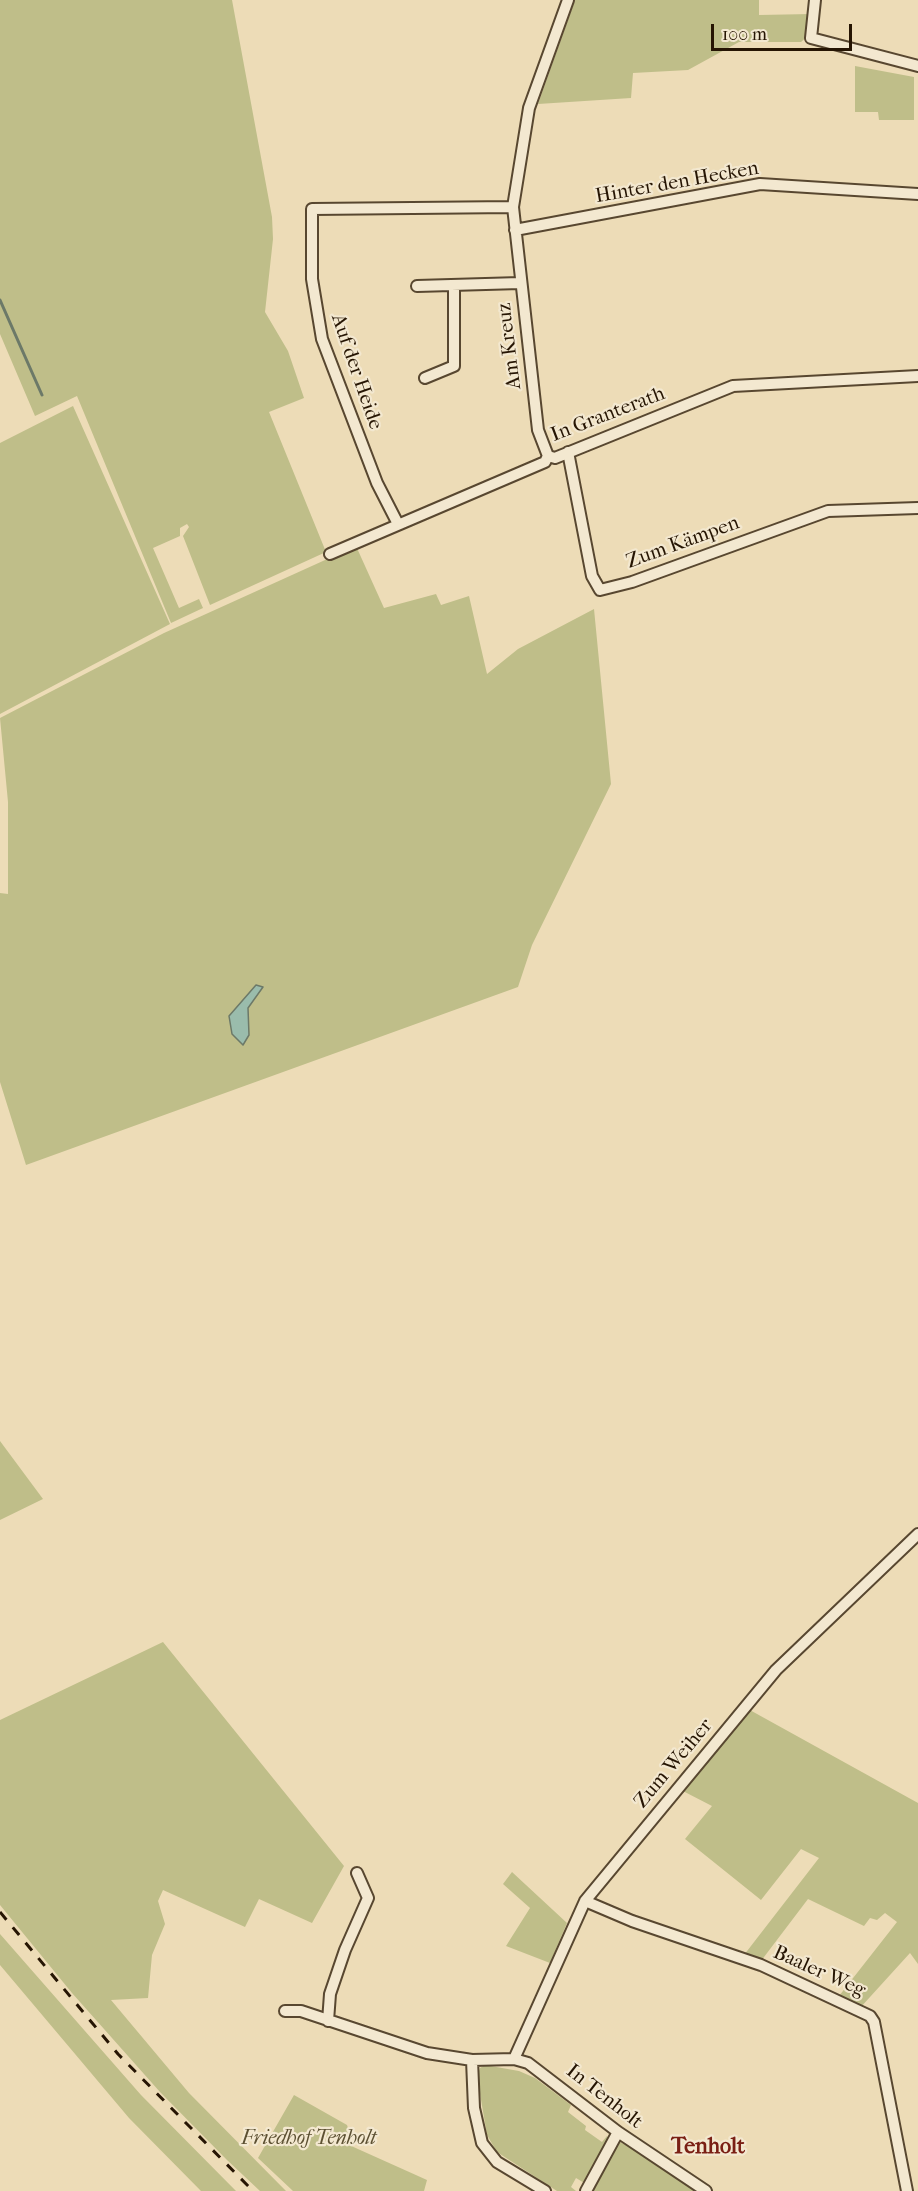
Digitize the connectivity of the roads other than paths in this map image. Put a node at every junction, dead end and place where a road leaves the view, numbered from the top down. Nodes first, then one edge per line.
1 (567, 0) edge
2 (815, 0) edge
3 (918, 66) edge
4 (918, 194) edge
5 (513, 207) junction
6 (515, 230) junction
7 (520, 283) junction
8 (417, 286) dead end
9 (454, 286) junction
10 (918, 376) edge
11 (425, 378) dead end
12 (568, 452) junction
13 (548, 456) junction
14 (918, 508) edge
15 (398, 525) junction
16 (330, 554) dead end
17 (918, 1534) edge
18 (357, 1873) dead end
19 (585, 1901) junction
20 (285, 2011) dead end
21 (328, 2021) junction
22 (513, 2059) junction
23 (472, 2060) junction
24 (618, 2132) junction
25 (544, 2191) edge
26 (586, 2191) edge
27 (706, 2191) edge
28 (907, 2191) edge

1 - 5 street, Am Kreuz
2 - 3 street
4 - 6 street, Hinter den Hecken
5 - 6 street, Am Kreuz
5 - 15 street, Auf der Heide
6 - 7 street, Am Kreuz
7 - 9 street
7 - 13 street, Am Kreuz
8 - 9 street
9 - 11 street
10 - 12 street, In Granterath
12 - 13 street, In Granterath
12 - 14 street, Zum Kämpen
13 - 15 street, In Granterath
15 - 16 street, In Granterath
17 - 19 street, Zum Weiher
18 - 21 street
19 - 22 street, Zum Weiher
19 - 28 street, Baaler Weg
20 - 21 street, In Tenholt
21 - 23 street, In Tenholt
22 - 23 street, In Tenholt
22 - 24 street, In Tenholt
23 - 25 street
24 - 26 street
24 - 27 street, In Tenholt

